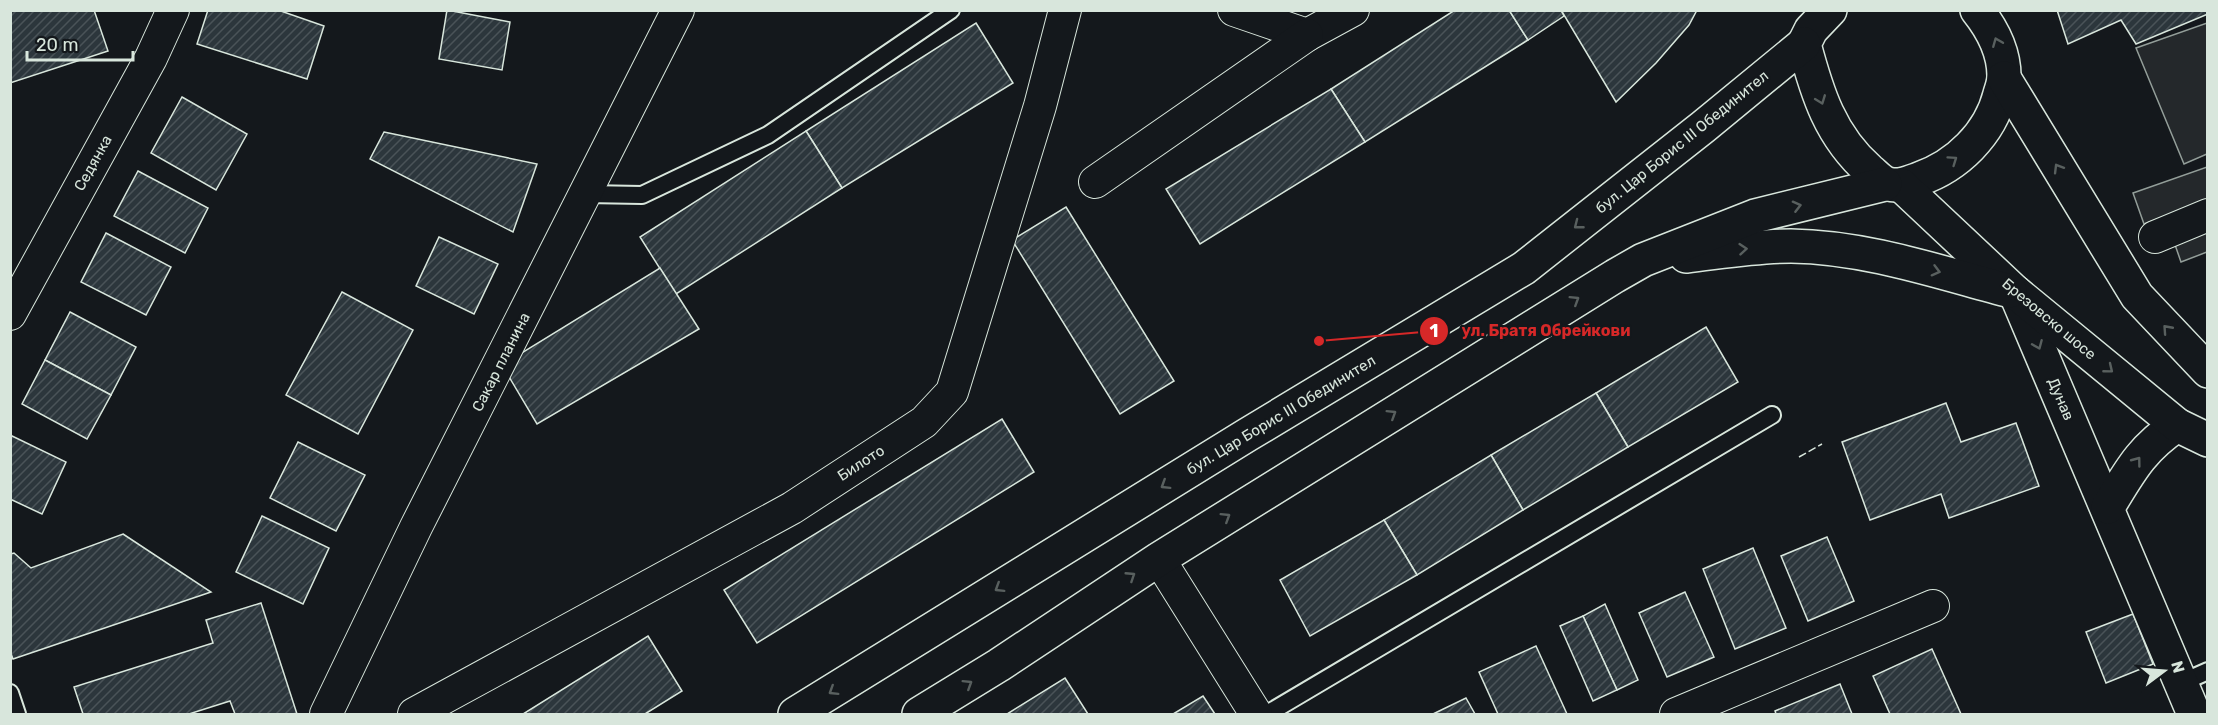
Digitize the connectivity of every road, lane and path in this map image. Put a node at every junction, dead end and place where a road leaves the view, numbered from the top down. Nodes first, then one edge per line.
1 (173, 10) edge
2 (678, 10) edge
3 (951, 10) edge
4 (1065, 10) edge
5 (1234, 10) edge
6 (1353, 10) edge
7 (1977, 10) edge
8 (1814, 24) edge
9 (1307, 35) junction
10 (2004, 78) junction
11 (1095, 182) dead end
12 (1893, 185) junction
13 (586, 194) junction
14 (2208, 215) edge
15 (2155, 237) dead end
16 (1643, 260) junction
17 (2015, 292) junction
18 (10, 314) edge
19 (2208, 371) edge
20 (1772, 415) dead end
21 (2177, 426) junction
22 (2208, 440) edge
23 (2108, 507) junction
24 (1159, 559) junction
25 (1933, 606) dead end
26 (2194, 677) edge
27 (10, 693) edge
28 (1740, 703) edge
29 (17, 714) edge
30 (326, 714) edge
31 (414, 714) edge
32 (795, 714) edge
33 (919, 714) edge
34 (1256, 714) edge
35 (1267, 714) edge
36 (1676, 714) edge
37 (2194, 714) edge

1 - 18 street, Седянка
2 - 13 street, Сакар планина
3 - 13 lane
4 - 31 street, Билото
5 - 9 street
6 - 9 street
10 -> 7 main road
8 -> 12 main road, Брезовско шосе
8 -> 32 main road, бул. Цар Борис III Обединител
9 - 11 street
12 -> 10 main road
19 -> 10 main road
16 -> 12 main road
12 - 17 main road, Брезовско шосе
13 - 30 street, Сакар планина
14 - 15 street
16 -> 17 main road
24 -> 16 main road
17 -> 21 main road, Брезовско шосе
17 -> 23 main road, Дунав
20 - 35 lane
21 - 22 main road, Брезовско шосе
23 -> 21 main road
23 - 26 main road, Дунав
33 -> 24 main road
24 - 34 street
25 - 28 street
26 - 37 main road, Дунав
27 - 29 lane
28 - 36 street

